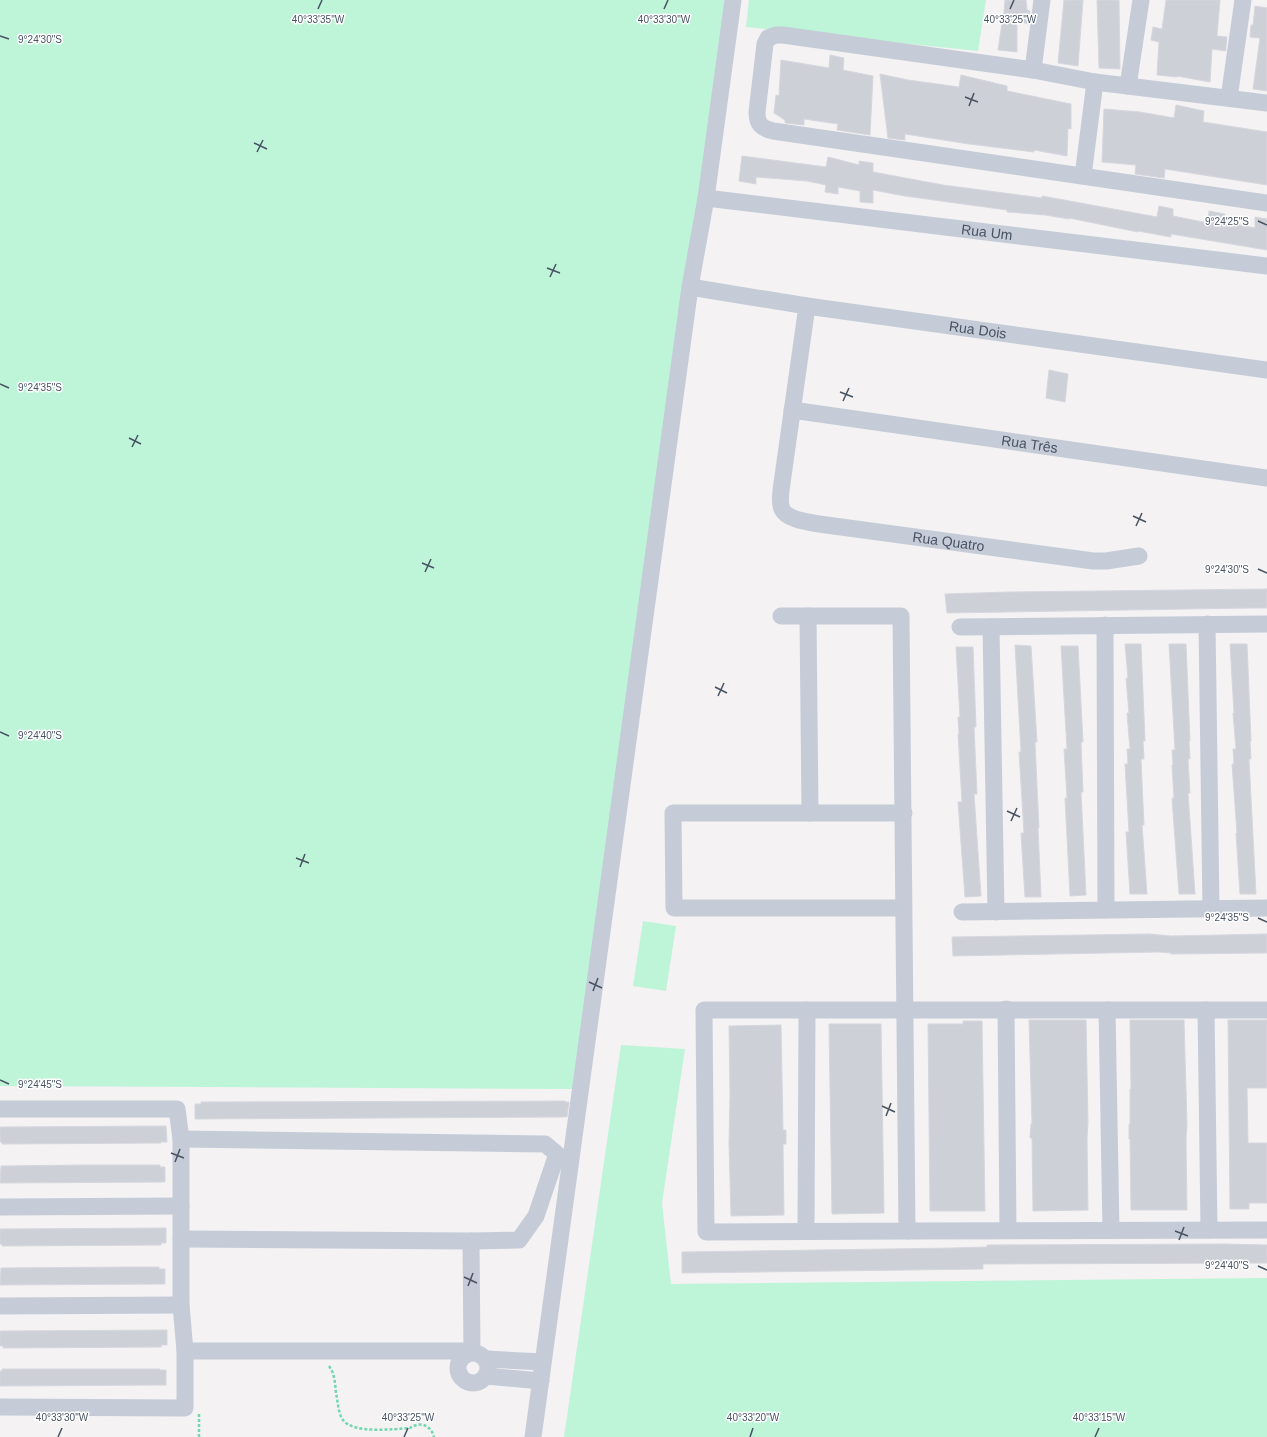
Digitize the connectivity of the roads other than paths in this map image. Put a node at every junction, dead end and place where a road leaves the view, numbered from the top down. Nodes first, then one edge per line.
1 (733, 0) edge
2 (1042, 0) edge
3 (1141, 0) edge
4 (1243, 0) edge
5 (1033, 70) junction
6 (1095, 82) junction
7 (1128, 86) junction
8 (1229, 98) junction
9 (1267, 103) edge
10 (1082, 176) junction
11 (706, 198) junction
12 (1267, 203) edge
13 (1267, 266) edge
14 (690, 287) junction
15 (807, 306) junction
16 (1267, 370) edge
17 (792, 410) junction
18 (1267, 478) edge
19 (1139, 556) dead end
20 (781, 616) dead end
21 (808, 616) junction
22 (1207, 624) junction
23 (1267, 624) edge
24 (1105, 625) junction
25 (960, 627) dead end
26 (991, 627) junction
27 (810, 813) junction
28 (904, 813) junction
29 (903, 908) junction
30 (1267, 908) edge
31 (1211, 909) junction
32 (1106, 910) junction
33 (962, 912) dead end
34 (996, 912) junction
35 (904, 1009) junction
36 (1006, 1009) junction
37 (807, 1010) junction
38 (1107, 1010) junction
39 (1206, 1010) junction
40 (1267, 1010) edge
41 (0, 1108) edge
42 (181, 1139) junction
43 (0, 1206) edge
44 (181, 1206) junction
45 (1008, 1230) junction
46 (1111, 1230) junction
47 (1209, 1230) junction
48 (1267, 1230) edge
49 (806, 1231) junction
50 (907, 1231) junction
51 (181, 1239) junction
52 (472, 1241) junction
53 (181, 1305) junction
54 (0, 1306) edge
55 (185, 1351) junction
56 (543, 1362) junction
57 (481, 1363) junction
58 (540, 1381) junction
59 (0, 1407) edge
60 (533, 1437) edge

1 - 11 street
2 - 5 street
3 - 7 street
4 - 8 street
5 - 6 street
5 - 10 street
6 - 7 street
6 - 10 street
7 - 8 street
8 - 9 street
10 - 12 street
11 - 13 street, Rua Um
11 - 14 street
14 - 15 street, Rua Dois
14 - 56 street
15 - 16 street, Rua Dois
15 - 17 street
17 - 18 street, Rua Três
17 - 19 street, Rua Quatro
20 - 21 street
21 - 27 street
21 - 28 street
22 - 23 street
22 - 24 street
22 - 31 street
24 - 26 street
24 - 32 street
25 - 26 street
26 - 34 street
27 - 28 street
27 - 29 street
28 - 29 street
29 - 35 street
30 - 31 street
31 - 32 street
32 - 34 street
33 - 34 street
35 - 36 street
35 - 37 street
35 - 50 street
36 - 38 street
36 - 45 street
37 - 49 street
37 - 49 street
38 - 39 street
38 - 46 street
39 - 40 street
39 - 47 street
41 - 42 street
42 - 44 street
42 - 52 street
43 - 44 street
44 - 51 street
45 - 46 street
45 - 50 street
46 - 47 street
47 - 48 street
49 - 50 street
51 - 52 street
51 - 53 street
52 - 57 street
53 - 54 street
53 - 55 street
55 - 57 street
55 - 59 street
56 - 57 street
56 - 58 street
57 - 58 street
58 - 60 street

